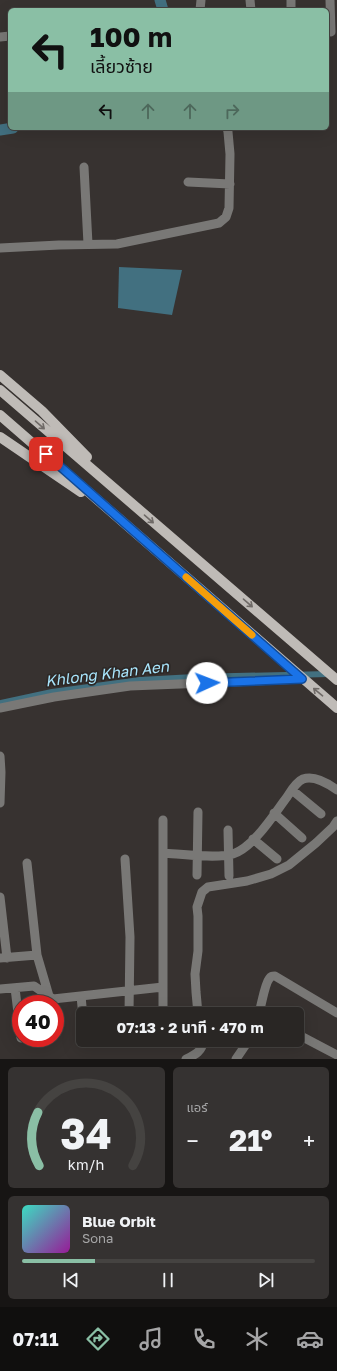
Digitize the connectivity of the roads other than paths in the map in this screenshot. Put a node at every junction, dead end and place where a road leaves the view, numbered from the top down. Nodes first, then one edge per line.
1 (330, 0) edge
2 (331, 32) dead end
3 (228, 130) edge
4 (84, 168) dead end
5 (188, 182) dead end
6 (230, 184) junction
7 (88, 244) junction
8 (0, 248) edge
9 (0, 375) edge
10 (0, 390) edge
11 (29, 400) junction
12 (22, 409) junction
13 (0, 415) edge
14 (0, 437) edge
15 (103, 503) junction
16 (132, 504) junction
17 (300, 677) junction
18 (337, 680) edge
19 (0, 708) edge
20 (337, 708) edge
21 (0, 756) edge
22 (292, 790) junction
23 (337, 790) edge
24 (0, 803) edge
25 (198, 812) dead end
26 (274, 813) junction
27 (321, 814) dead end
28 (163, 820) dead end
29 (337, 821) edge
30 (228, 830) dead end
31 (302, 838) dead end
32 (253, 839) junction
33 (163, 853) junction
34 (197, 854) junction
35 (229, 854) junction
36 (276, 859) dead end
37 (125, 860) dead end
38 (26, 863) dead end
39 (197, 876) dead end
40 (229, 876) dead end
41 (0, 897) edge
42 (37, 955) junction
43 (3, 958) edge
44 (163, 987) junction
45 (15, 988) junction
46 (0, 989) edge
47 (130, 991) junction
48 (16, 995) edge
49 (44, 995) edge
50 (48, 995) edge
51 (81, 996) junction
52 (64, 998) edge
53 (82, 1007) edge
54 (130, 1007) edge
55 (163, 1007) edge
56 (197, 1007) edge
57 (261, 1007) edge
58 (337, 1012) edge
59 (304, 1038) edge
60 (202, 1047) edge
61 (244, 1047) edge
62 (337, 1055) edge
63 (186, 1059) edge
64 (236, 1059) edge

1 - 2 street
3 - 6 street
4 - 7 street
5 - 6 street
6 - 7 street
7 - 8 street
9 - 11 main road
10 - 12 main road
11 - 12 main road
11 - 16 main road
12 -> 16 main road
13 - 15 main road
14 - 15 main road
15 - 17 main road
16 -> 18 main road
17 - 19 street
20 -> 17 main road
21 - 24 street
22 - 23 street
22 - 26 street
22 - 27 street
25 - 34 street
26 - 31 street
26 - 32 street
28 - 33 street
29 - 56 street
30 - 35 street
32 - 35 street
32 - 36 street
33 - 34 street
33 - 44 street
34 - 35 street
34 - 39 street
35 - 40 street
37 - 47 street
38 - 42 street
41 - 43 street
42 - 43 street
42 - 50 street
44 - 47 street
44 - 55 street
45 - 46 street
45 - 48 street
45 - 49 street
47 - 51 street
47 - 54 street
51 - 52 street
51 - 53 street
57 - 58 street
59 - 62 street
60 - 63 street
61 - 64 street

